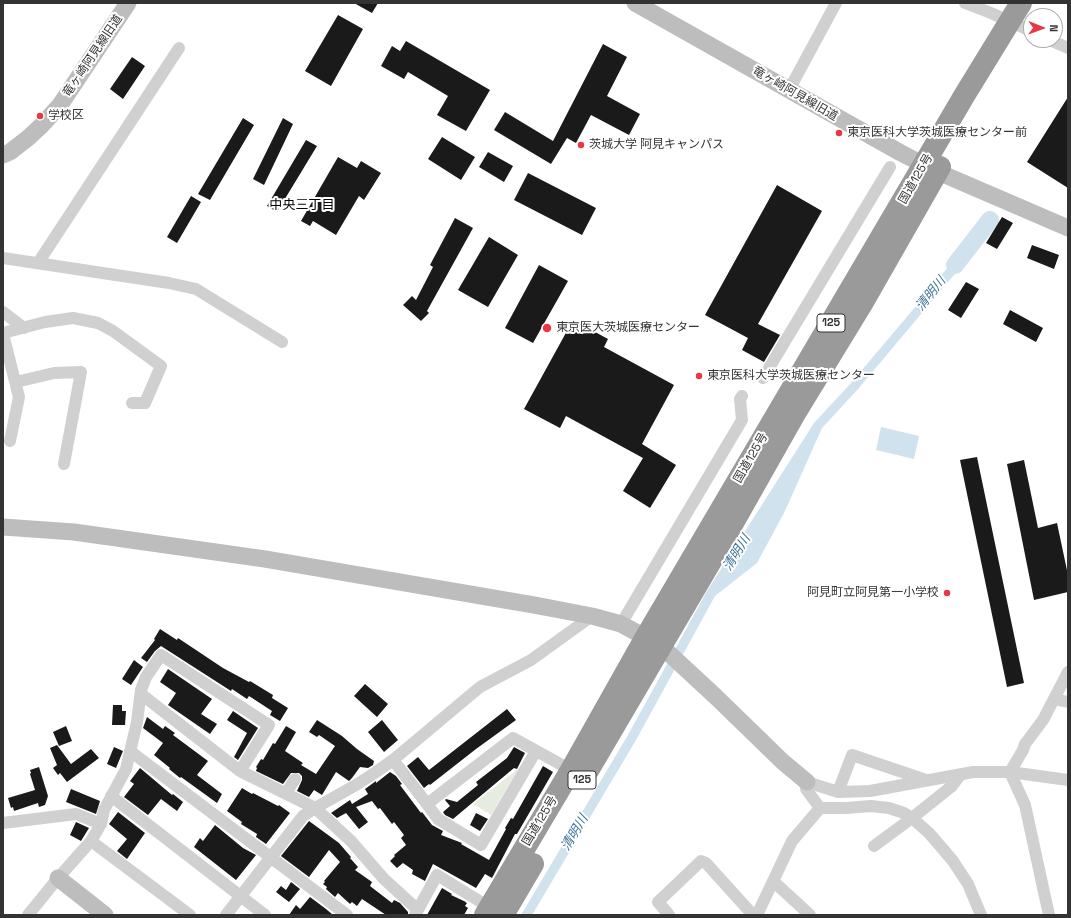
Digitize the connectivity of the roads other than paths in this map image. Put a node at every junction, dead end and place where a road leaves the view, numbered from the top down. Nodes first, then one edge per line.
1 (128, 3) edge
2 (635, 3) edge
3 (836, 3) edge
4 (965, 3) edge
5 (1035, 3) edge
6 (1021, 20) edge
7 (179, 48) dead end
8 (789, 90) junction
9 (3, 155) edge
10 (890, 167) dead end
11 (931, 168) junction
12 (1068, 228) edge
13 (3, 258) edge
14 (38, 263) junction
15 (3, 312) edge
16 (24, 328) junction
17 (3, 334) edge
18 (282, 342) dead end
19 (763, 378) dead end
20 (16, 382) junction
21 (742, 396) dead end
22 (132, 403) dead end
23 (10, 441) dead end
24 (64, 464) dead end
25 (3, 527) edge
26 (592, 616) junction
27 (621, 624) junction
28 (654, 641) junction
29 (1068, 672) edge
30 (141, 694) junction
31 (1054, 698) junction
32 (1068, 702) edge
33 (130, 751) junction
34 (536, 751) junction
35 (393, 760) junction
36 (571, 770) junction
37 (240, 771) junction
38 (1010, 772) junction
39 (961, 774) junction
40 (295, 779) dead end
41 (926, 780) junction
42 (1068, 780) edge
43 (807, 782) junction
44 (838, 792) junction
45 (286, 793) junction
46 (112, 796) junction
47 (427, 804) junction
48 (315, 808) junction
49 (820, 808) junction
50 (912, 818) junction
51 (3, 823) edge
52 (101, 824) junction
53 (91, 841) junction
54 (874, 846) dead end
55 (270, 857) junction
56 (58, 878) junction
57 (773, 881) junction
58 (240, 896) junction
59 (417, 912) edge
60 (492, 912) edge
61 (28, 915) edge
62 (105, 915) edge
63 (190, 915) edge
64 (226, 915) edge
65 (265, 915) edge
66 (347, 915) edge
67 (668, 915) edge
68 (753, 915) edge
69 (757, 915) edge
70 (810, 915) edge
71 (981, 915) edge
72 (1049, 915) edge

1 - 9 street, 竜ヶ崎阿見線旧道
2 - 8 street, 竜ヶ崎阿見線旧道
3 - 8 street
4 - 6 street
5 - 6 highway, 国道125号 / 125
6 - 11 highway, 国道125号 / 125
7 - 14 street
8 - 11 street, 竜ヶ崎阿見線旧道
10 - 19 street
11 - 12 street, 竜ヶ崎阿見線旧道
11 - 28 highway, 国道125号 / 125
13 - 14 street
14 - 18 street
15 - 16 street
16 - 17 street
16 - 22 street
17 - 20 street
20 - 23 street
20 - 24 street
21 - 27 street
25 - 26 street
26 - 27 street
26 - 35 street
27 - 28 street
28 - 36 highway, 国道125号 / 125
28 - 43 street
28 - 60 highway, 国道125号 / 125
29 - 31 street
30 - 33 street
30 - 37 street
30 - 37 street
31 - 32 street
31 - 38 street
33 - 46 street
33 - 55 street
34 - 36 street
34 - 47 street
34 - 47 street
35 - 47 street
35 - 48 street
36 - 60 highway, 国道125号 / 125
37 - 45 street
38 - 39 street
38 - 42 street
38 - 72 street
39 - 41 street
39 - 50 street
40 - 45 street
41 - 44 street
41 - 44 street
43 - 44 street
43 - 49 street
45 - 48 street
46 - 52 street
46 - 58 street
48 - 55 street
48 - 59 street
49 - 50 street
49 - 57 street
50 - 54 street
50 - 71 street
51 - 52 street
52 - 53 street
53 - 56 street
53 - 63 street
55 - 58 street
55 - 66 street
56 - 61 street
56 - 62 street
57 - 69 street
57 - 70 street
58 - 64 street
58 - 65 street
59 - 60 street
67 - 68 street

